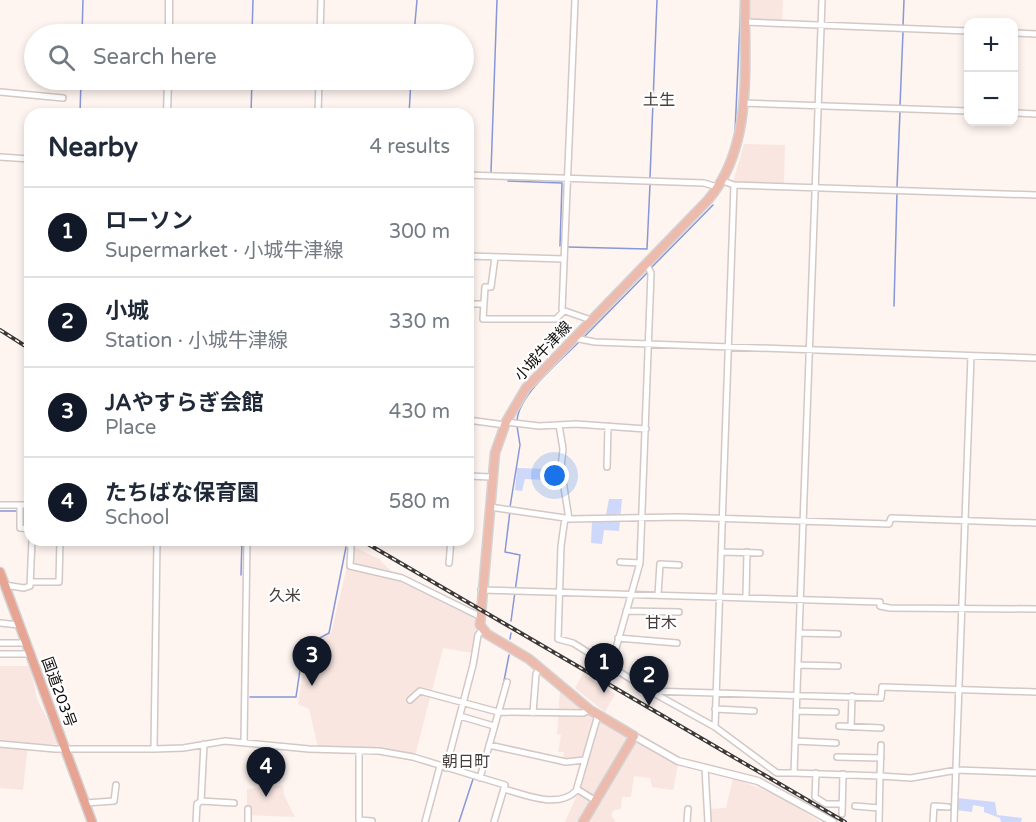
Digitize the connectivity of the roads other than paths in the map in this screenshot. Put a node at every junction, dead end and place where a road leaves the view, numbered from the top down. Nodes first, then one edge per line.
1 (169, 0) edge
2 (321, 0) edge
3 (575, 0) edge
4 (745, 0) edge
5 (822, 0) edge
6 (745, 22) junction
7 (168, 24) edge
8 (320, 24) edge
9 (820, 25) junction
10 (964, 31) edge
11 (1018, 33) edge
12 (1036, 34) edge
13 (168, 90) edge
14 (319, 90) edge
15 (0, 92) edge
16 (63, 98) dead end
17 (743, 103) junction
18 (818, 105) junction
19 (167, 108) edge
20 (318, 108) edge
21 (964, 111) edge
22 (1018, 113) edge
23 (1036, 114) edge
24 (0, 157) edge
25 (24, 159) edge
26 (474, 175) edge
27 (567, 179) junction
28 (720, 184) junction
29 (734, 185) junction
30 (814, 188) junction
31 (1036, 195) edge
32 (474, 256) edge
33 (495, 257) junction
34 (564, 259) junction
35 (648, 268) junction
36 (474, 304) edge
37 (484, 304) junction
38 (563, 312) junction
39 (591, 320) junction
40 (579, 340) junction
41 (648, 344) junction
42 (728, 346) junction
43 (808, 349) junction
44 (971, 356) junction
45 (1036, 358) edge
46 (474, 420) edge
47 (505, 423) junction
48 (559, 425) junction
49 (608, 426) junction
50 (646, 429) junction
51 (607, 467) dead end
52 (474, 476) edge
53 (491, 477) junction
54 (0, 505) edge
55 (20, 505) junction
56 (24, 505) edge
57 (489, 506) junction
58 (642, 518) junction
59 (567, 519) junction
60 (722, 519) junction
61 (965, 521) junction
62 (802, 522) junction
63 (1036, 523) edge
64 (24, 528) edge
65 (32, 546) edge
66 (60, 546) edge
67 (157, 546) edge
68 (248, 546) edge
69 (350, 546) edge
70 (450, 546) edge
71 (721, 552) junction
72 (747, 552) junction
73 (760, 553) dead end
74 (620, 562) dead end
75 (449, 563) dead end
76 (640, 563) junction
77 (679, 565) dead end
78 (0, 572) edge
79 (31, 582) junction
80 (5, 585) junction
81 (481, 590) junction
82 (559, 592) junction
83 (632, 594) junction
84 (658, 595) junction
85 (718, 596) junction
86 (746, 597) junction
87 (800, 599) junction
88 (962, 609) junction
89 (1036, 609) edge
90 (626, 611) junction
91 (679, 612) dead end
92 (479, 616) junction
93 (0, 623) edge
94 (19, 625) junction
95 (482, 630) junction
96 (799, 633) junction
97 (838, 634) dead end
98 (618, 638) junction
99 (0, 643) edge
100 (26, 643) junction
101 (677, 643) dead end
102 (0, 654) edge
103 (30, 654) junction
104 (798, 664) junction
105 (610, 666) junction
106 (838, 666) dead end
107 (540, 668) junction
108 (507, 682) dead end
109 (959, 689) junction
110 (650, 691) junction
111 (716, 692) junction
112 (1036, 692) edge
113 (797, 694) junction
114 (852, 696) junction
115 (410, 700) dead end
116 (463, 704) junction
117 (716, 709) junction
118 (590, 710) junction
119 (754, 711) dead end
120 (796, 711) junction
121 (496, 712) junction
122 (533, 712) junction
123 (836, 712) dead end
124 (598, 715) junction
125 (460, 716) junction
126 (494, 726) junction
127 (839, 726) dead end
128 (715, 727) junction
129 (851, 727) junction
130 (881, 728) dead end
131 (634, 736) junction
132 (795, 741) junction
133 (244, 742) junction
134 (836, 743) dead end
135 (0, 744) edge
136 (204, 744) junction
137 (881, 744) dead end
138 (489, 745) junction
139 (65, 748) junction
140 (154, 749) junction
141 (359, 751) junction
142 (837, 757) dead end
143 (881, 758) junction
144 (584, 760) junction
145 (443, 767) junction
146 (705, 768) junction
147 (957, 770) junction
148 (794, 772) junction
149 (816, 773) junction
150 (1036, 773) edge
151 (843, 774) junction
152 (880, 776) junction
153 (480, 778) junction
154 (116, 785) dead end
155 (504, 789) junction
156 (577, 789) junction
157 (201, 801) junction
158 (596, 801) junction
159 (85, 803) junction
160 (234, 803) dead end
161 (842, 804) junction
162 (855, 806) dead end
163 (948, 807) dead end
164 (879, 808) junction
165 (248, 809) dead end
166 (688, 809) dead end
167 (842, 814) dead end
168 (372, 821) edge
169 (92, 822) edge
170 (196, 822) edge
171 (248, 822) edge
172 (425, 822) edge
173 (494, 822) edge
174 (583, 822) edge
175 (687, 822) edge
176 (708, 822) edge
177 (833, 822) edge
178 (879, 822) edge
179 (933, 822) edge
180 (954, 822) edge

1 - 7 street
2 - 8 street
3 - 27 street
4 - 6 main road, 小城牛津線
5 - 9 street
6 - 9 street
6 - 17 main road, 小城牛津線
9 - 10 street
9 - 18 street
11 - 12 street
13 - 19 street
14 - 20 street
15 - 16 street
17 - 18 street
17 - 28 main road, 小城牛津線
18 - 21 street
18 - 30 street
22 - 23 street
24 - 25 street
26 - 27 street
27 - 28 street
27 - 34 street
28 - 29 street
28 - 35 main road, 小城牛津線
29 - 30 street
29 - 42 street
30 - 31 street
30 - 43 street
32 - 33 street
33 - 34 street
33 - 37 street
34 - 38 street
35 - 39 main road, 小城牛津線
35 - 41 street
36 - 37 street
37 - 38 street
38 - 39 street
39 - 40 main road, 小城牛津線
40 - 41 street
40 - 47 main road, 小城牛津線
41 - 42 street
41 - 50 street
42 - 43 street
42 - 60 street
43 - 44 street
43 - 62 street
44 - 45 street
44 - 61 street
46 - 47 street
47 - 48 street
47 - 53 main road, 小城牛津線
48 - 49 street
48 - 59 street
49 - 50 street
49 - 51 street
50 - 58 street
52 - 53 street
53 - 57 main road, 小城牛津線
54 - 55 street
55 - 56 street
55 - 64 street
57 - 59 street
57 - 81 main road, 小城牛津線
58 - 59 street
58 - 60 street
58 - 76 street
59 - 82 street
60 - 62 street
60 - 71 street
61 - 62 street
61 - 63 street
61 - 88 street
62 - 87 street
65 - 79 street
66 - 79 street
67 - 140 street
68 - 133 street
69 - 92 street
70 - 75 street
71 - 72 street
71 - 85 street
72 - 73 street
72 - 86 street
74 - 76 street
76 - 83 street
77 - 84 street
78 - 80 highway, 国道203号
79 - 80 street
80 - 94 highway, 国道203号
81 - 82 street
81 - 92 main road, 小城牛津線
82 - 83 street
82 - 105 street
83 - 84 street
83 - 90 street
84 - 85 street
85 - 86 street
85 - 111 street
86 - 87 street
87 - 88 street
87 - 96 street
88 - 89 street
88 - 109 street
90 - 91 street
90 - 98 street
92 - 95 main road, 小城牛津線
93 - 94 street
94 - 100 highway, 国道203号
95 - 107 main road
95 - 116 street
96 - 97 street
96 - 104 street
98 - 101 street
98 - 105 street
99 - 100 street
100 - 103 highway, 国道203号
102 - 103 street
103 - 139 highway, 国道203号
104 - 106 street
104 - 113 street
105 - 110 street
107 - 118 main road
107 - 122 street
108 - 121 street
109 - 112 street
109 - 114 street
109 - 147 street
110 - 111 street
110 - 128 street
111 - 113 street
111 - 117 street
113 - 114 street
113 - 120 street
114 - 129 street
115 - 116 street
116 - 121 street
116 - 125 street
117 - 119 street
117 - 128 street
118 - 122 street
118 - 124 main road
120 - 123 street
120 - 132 street
121 - 122 street
121 - 126 street
124 - 131 main road
124 - 144 street
125 - 126 street
125 - 145 street
126 - 138 street
127 - 129 street
128 - 148 street
129 - 130 street
131 - 146 street
131 - 158 main road
132 - 134 street
132 - 148 street
133 - 136 street
133 - 141 street
135 - 139 street
136 - 140 street
136 - 157 street
137 - 143 street
138 - 144 street
138 - 153 street
139 - 140 street
139 - 159 highway, 国道203号
141 - 145 street
141 - 168 street
142 - 143 street
143 - 152 street
144 - 156 street
145 - 153 street
145 - 172 street
146 - 176 street
146 - 177 street
147 - 150 street
147 - 152 street
147 - 180 street
148 - 149 street
149 - 151 street
149 - 161 street
151 - 152 street
151 - 161 street
152 - 164 street
153 - 155 street
154 - 159 street
155 - 156 street
155 - 173 street
156 - 158 street
157 - 160 street
157 - 170 street
158 - 174 main road
159 - 169 highway, 国道203号
161 - 167 street
162 - 164 street
163 - 179 street
164 - 178 street
165 - 171 street
166 - 175 street

